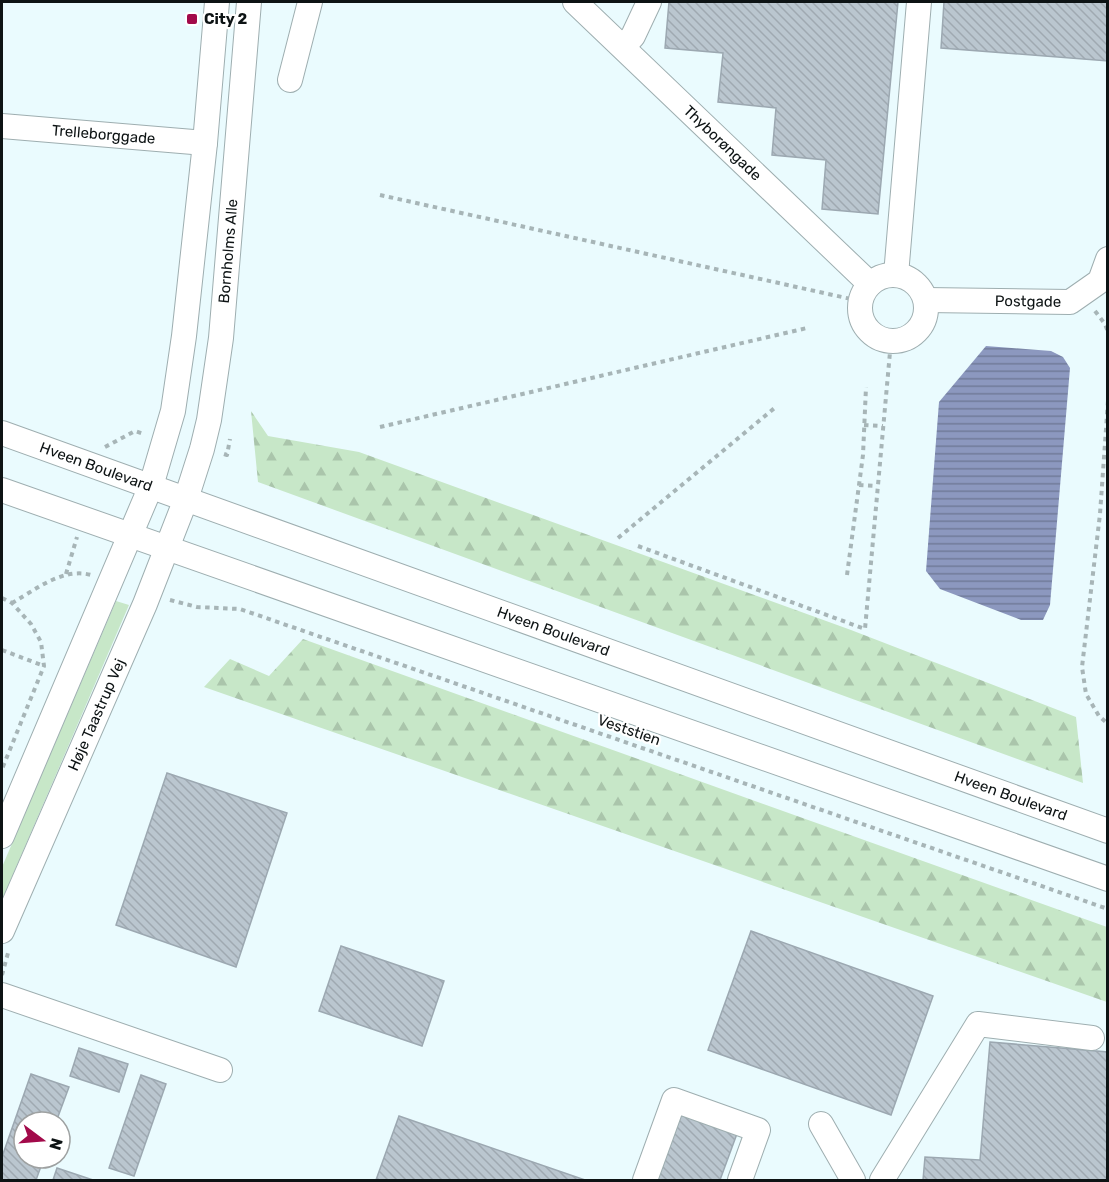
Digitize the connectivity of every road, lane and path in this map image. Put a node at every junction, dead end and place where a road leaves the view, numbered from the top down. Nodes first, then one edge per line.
1 (217, 2) edge
2 (249, 2) edge
3 (310, 2) edge
4 (575, 2) edge
5 (650, 2) edge
6 (919, 2) edge
7 (623, 47) junction
8 (290, 80) dead end
9 (2, 126) edge
10 (205, 143) junction
11 (380, 195) dead end
12 (1107, 259) edge
13 (896, 275) junction
14 (865, 292) junction
15 (926, 300) junction
16 (807, 328) dead end
17 (891, 341) junction
18 (866, 387) dead end
19 (1107, 401) edge
20 (777, 406) dead end
21 (864, 425) junction
22 (883, 426) junction
23 (380, 427) dead end
24 (135, 431) dead end
25 (2, 433) edge
26 (99, 467) junction
27 (859, 485) junction
28 (151, 486) junction
29 (877, 486) junction
30 (2, 490) edge
31 (186, 499) junction
32 (130, 536) junction
33 (618, 538) dead end
34 (638, 546) dead end
35 (167, 549) junction
36 (66, 574) dead end
37 (847, 575) dead end
38 (2, 598) edge
39 (169, 600) dead end
40 (12, 603) junction
41 (2, 650) edge
42 (44, 666) junction
43 (1107, 724) edge
44 (2, 769) edge
45 (1107, 831) edge
46 (2, 836) edge
47 (1107, 879) edge
48 (1107, 909) edge
49 (2, 931) edge
50 (2, 995) edge
51 (1092, 1038) dead end
52 (220, 1070) dead end
53 (821, 1124) dead end
54 (645, 1180) edge
55 (740, 1180) edge
56 (852, 1180) edge
57 (882, 1180) edge

1 - 10 street
2 - 31 street, Bornholms Alle
3 - 8 street
4 - 7 street, Thyborøngade
5 - 7 street
6 - 13 street
7 - 14 street, Thyborøngade
9 - 10 street, Trelleborggade
10 - 28 street
11 - 14 path
12 - 15 street, Postgade
13 - 14 street
13 - 15 street
14 - 17 street
15 - 17 street
16 - 23 path
17 - 22 path
18 - 21 path
19 - 43 path
20 - 33 path
21 - 22 path
21 - 27 path
22 - 29 path
24 - 26 path
25 - 26 street, Hveen Boulevard
26 - 28 street, Hveen Boulevard
27 - 29 path
27 - 37 path
28 - 31 street, Hveen Boulevard
28 - 32 street
29 - 34 path
30 - 32 street
31 - 35 street, Høje Taastrup Vej
31 - 45 street, Hveen Boulevard
32 - 35 street
32 - 46 street
35 - 47 street
35 - 49 street, Høje Taastrup Vej
36 - 40 path
38 - 40 path
39 - 48 path, Veststien
40 - 42 path
41 - 42 path
42 - 44 path
50 - 52 street
51 - 57 street
53 - 56 street
54 - 55 street

